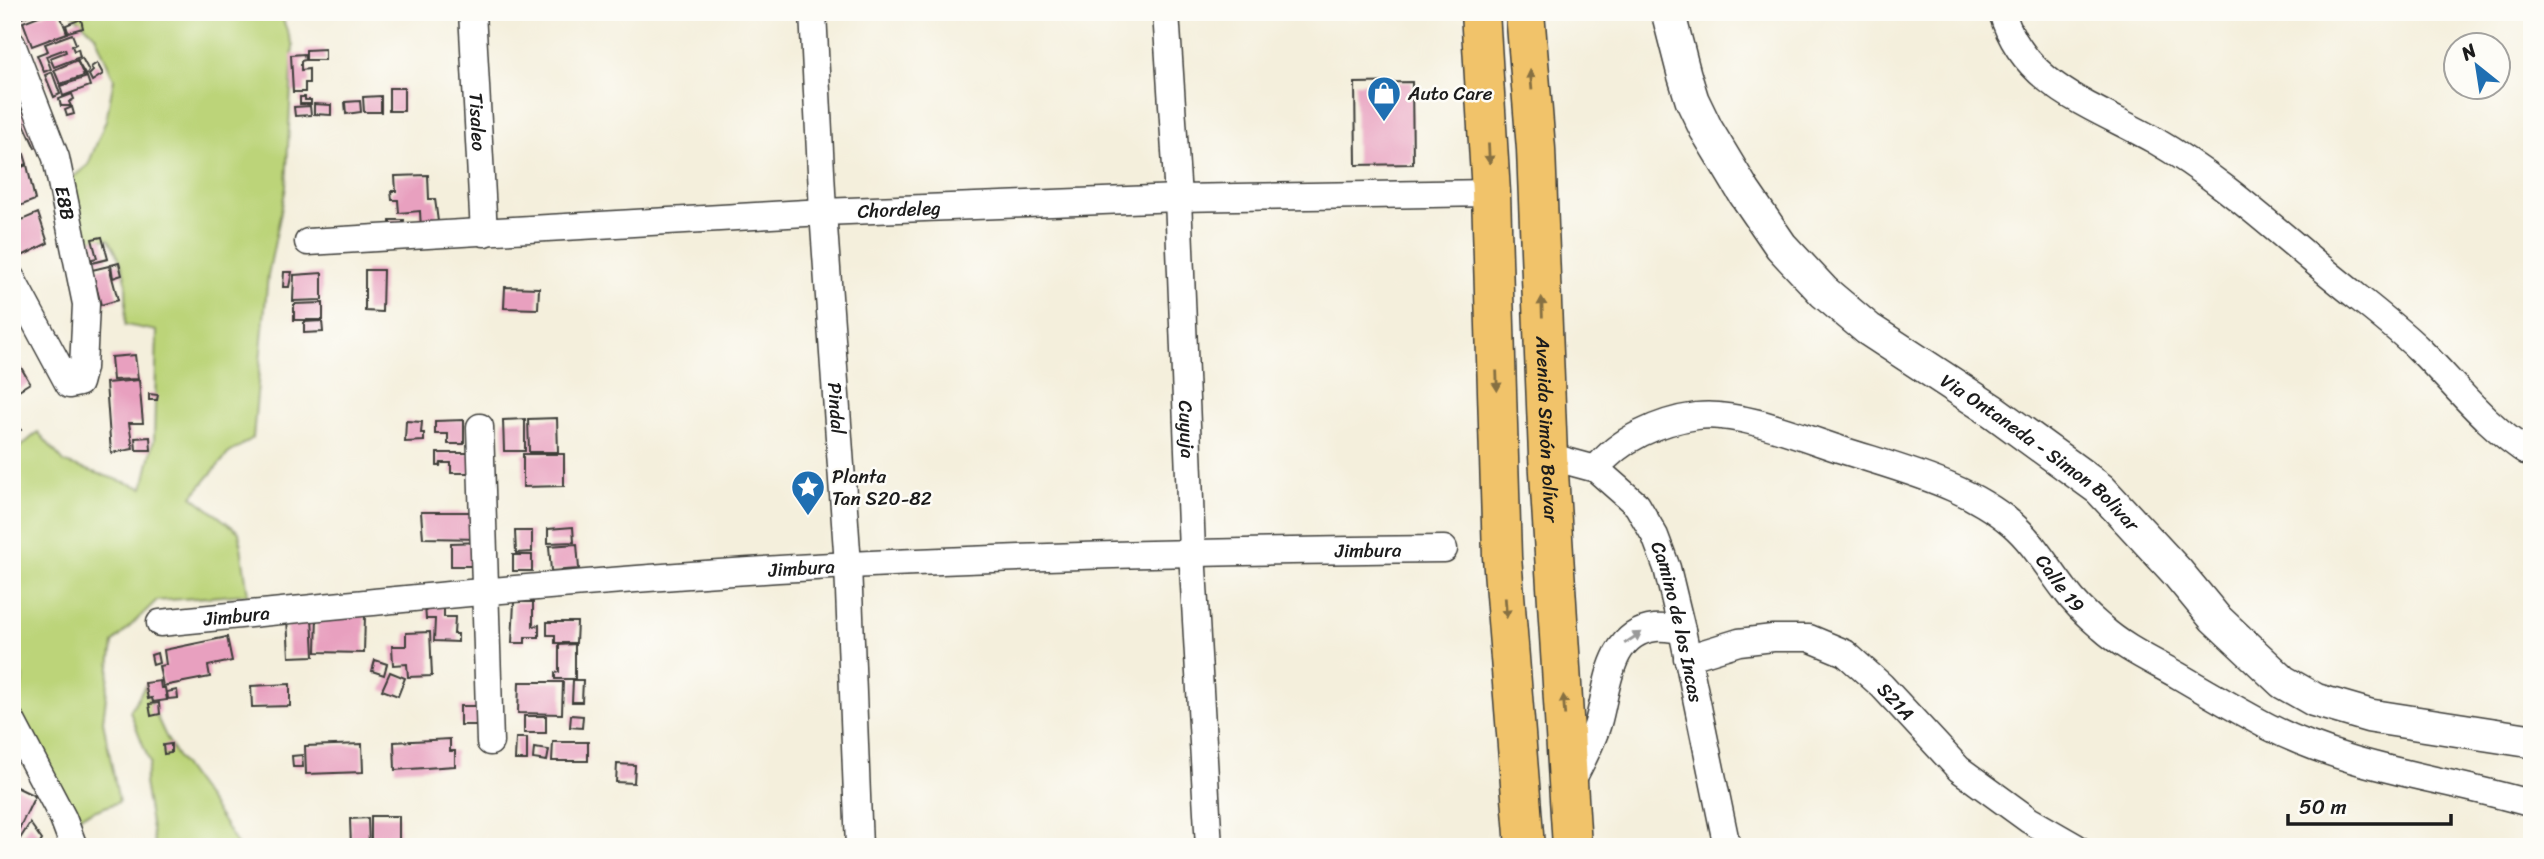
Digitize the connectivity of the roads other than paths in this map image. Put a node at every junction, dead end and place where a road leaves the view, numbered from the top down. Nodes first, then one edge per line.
1 (472, 12) edge
2 (813, 12) edge
3 (1166, 12) edge
4 (1480, 12) edge
5 (1525, 12) edge
6 (1668, 12) edge
7 (2002, 12) edge
8 (12, 44) edge
9 (1491, 192) junction
10 (1178, 198) junction
11 (823, 212) junction
12 (484, 233) junction
13 (309, 242) dead end
14 (12, 279) edge
15 (480, 427) dead end
16 (2532, 455) edge
17 (1548, 456) junction
18 (1596, 469) junction
19 (1444, 549) dead end
20 (1192, 551) junction
21 (848, 565) junction
22 (485, 590) junction
23 (160, 623) dead end
24 (1682, 630) junction
25 (1687, 659) junction
26 (12, 721) edge
27 (2532, 741) edge
28 (490, 742) dead end
29 (24, 761) edge
30 (1569, 788) junction
31 (2532, 804) edge
32 (74, 847) edge
33 (859, 847) edge
34 (1209, 847) edge
35 (1525, 847) edge
36 (1572, 847) edge
37 (1727, 847) edge
38 (2076, 847) edge

1 - 12 street, Tisaleo
2 - 11 street, Pindal
3 - 10 street, Cuyuja
4 -> 9 highway
17 -> 5 highway, Avenida Simón Bolívar
6 - 27 street, Via Ontaneda - Simon Bolivar
7 - 16 street
8 - 14 street, E8B
9 - 10 street, Chordeleg
9 -> 35 highway
10 - 11 street, Chordeleg
10 - 20 street, Cuyuja
11 - 12 street, Chordeleg
11 - 21 street, Pindal
12 - 13 street, Chordeleg
15 - 22 street
17 - 18 street, Camino de los Incas
30 -> 17 highway, Avenida Simón Bolívar
18 - 24 street, Camino de los Incas
18 - 31 street, Calle 19
19 - 20 street, Jimbura
20 - 21 street, Jimbura
20 - 34 street, Cuyuja
21 - 22 street, Jimbura
21 - 33 street, Pindal
22 - 23 street, Jimbura
22 - 28 street
24 - 25 street, Camino de los Incas
30 -> 24 street
25 - 37 street, Camino de los Incas
25 - 38 street, S21A
26 - 29 street
29 - 32 street
30 - 36 highway, Avenida Simón Bolívar

